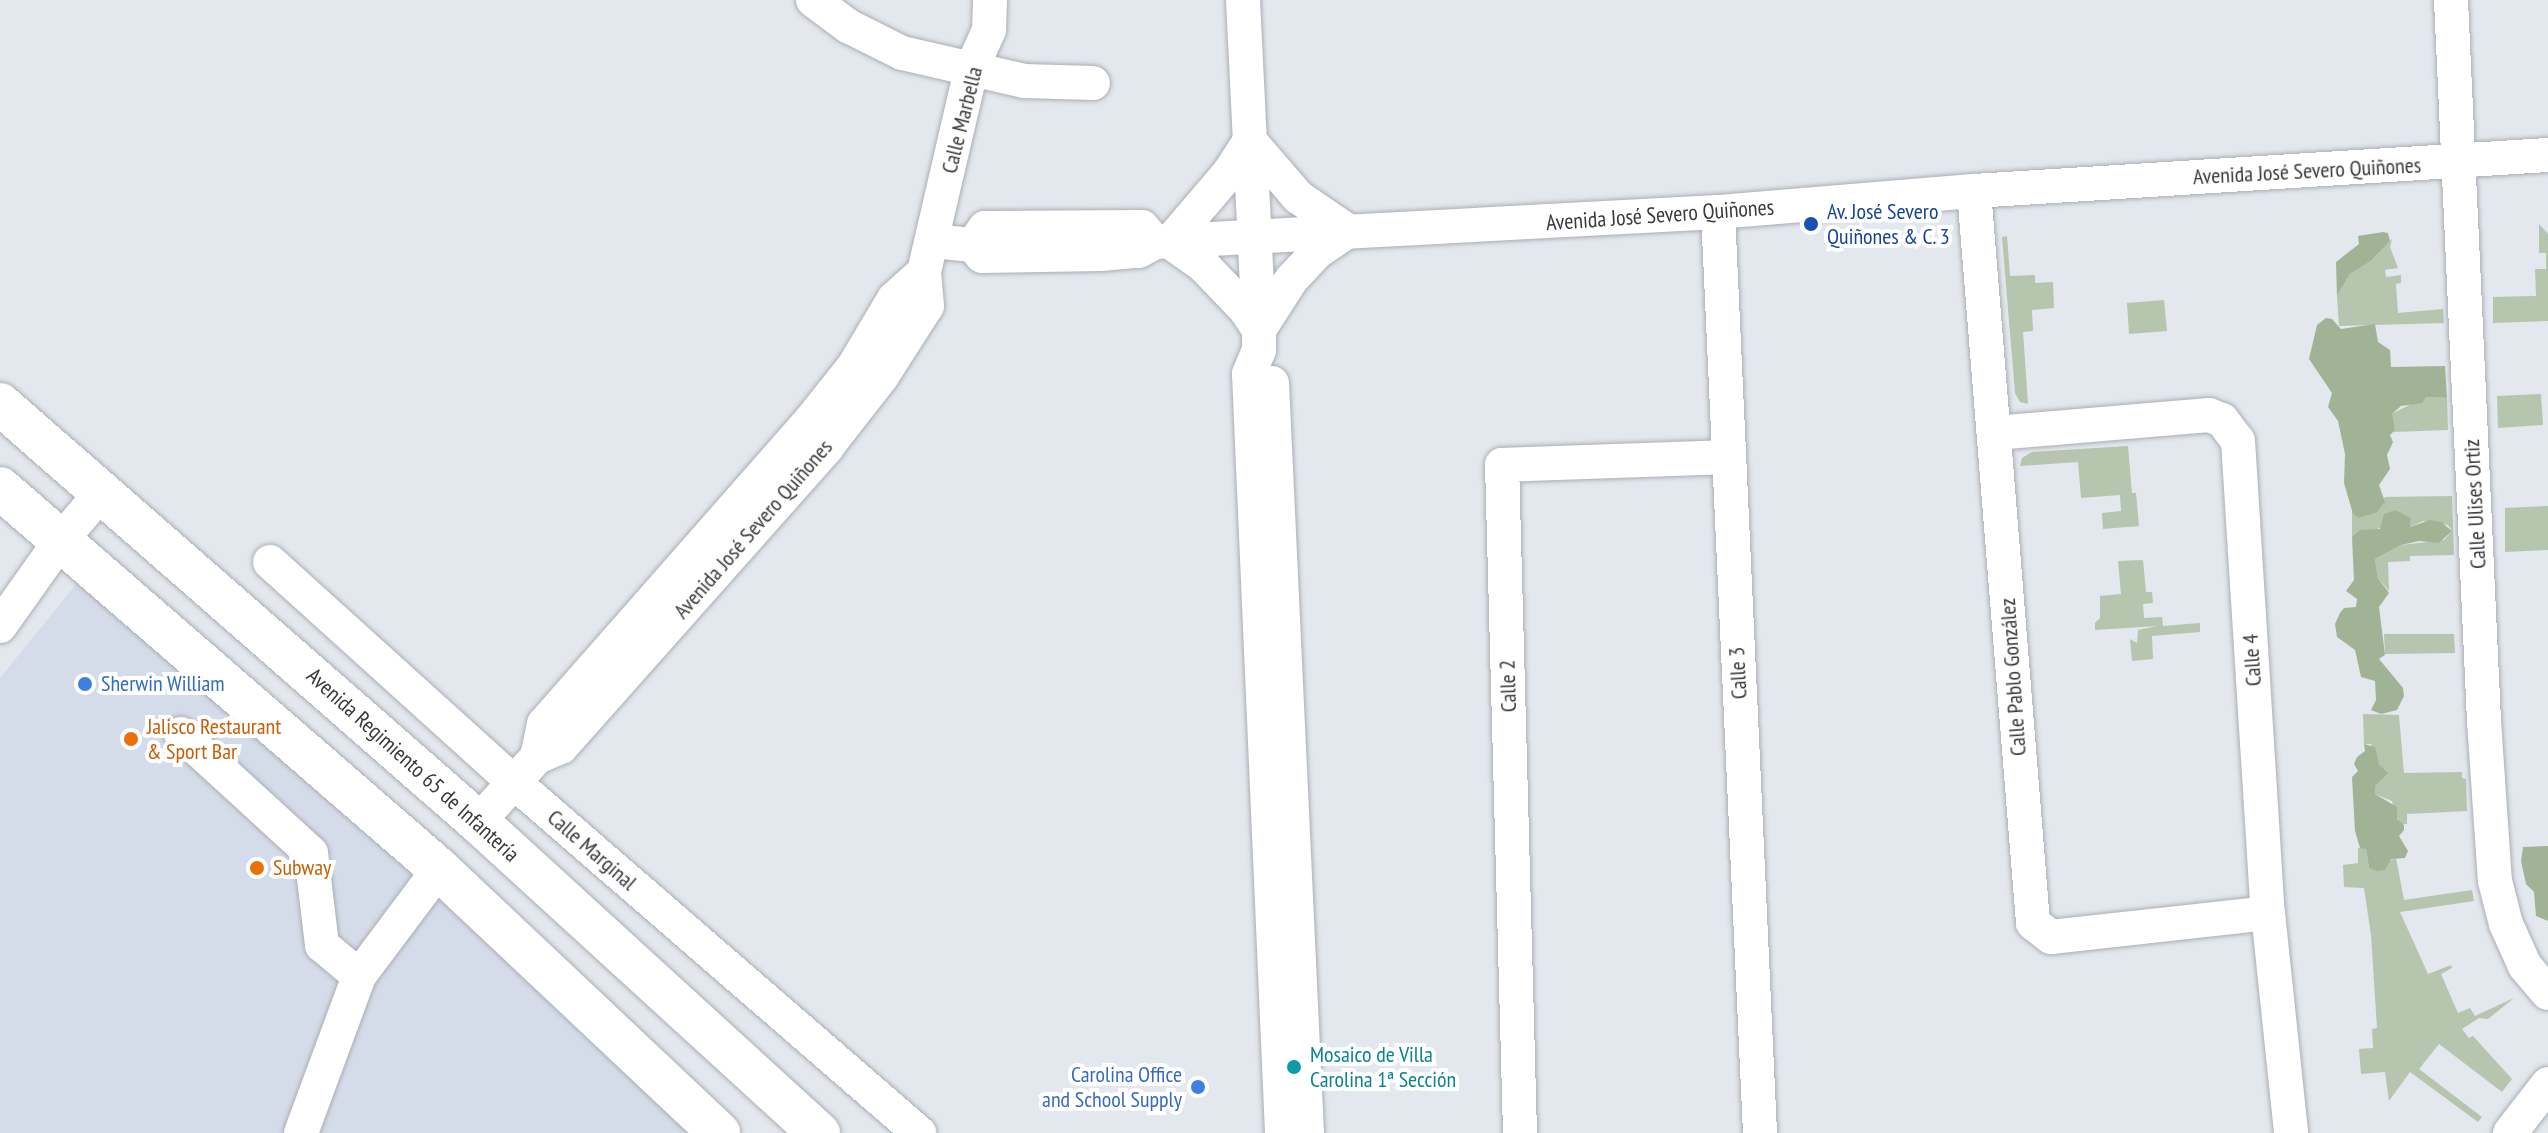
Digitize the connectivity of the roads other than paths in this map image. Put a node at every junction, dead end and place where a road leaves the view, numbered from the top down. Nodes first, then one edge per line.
1 (813, 0) edge
2 (990, 0) edge
3 (1243, 0) edge
4 (2451, 0) edge
5 (971, 70) junction
6 (1093, 83) dead end
7 (1250, 141) junction
8 (2548, 155) edge
9 (2460, 161) junction
10 (1974, 191) junction
11 (1718, 212) junction
12 (1348, 231) junction
13 (1255, 238) junction
14 (1163, 242) junction
15 (929, 257) junction
16 (1259, 340) junction
17 (0, 404) edge
18 (1995, 433) junction
19 (1728, 457) junction
20 (0, 488) edge
21 (103, 491) junction
22 (61, 540) junction
23 (270, 562) dead end
24 (0, 626) edge
25 (181, 734) dead end
26 (515, 783) junction
27 (478, 822) junction
28 (439, 869) junction
29 (2268, 913) junction
30 (359, 976) junction
31 (2548, 993) edge
32 (2548, 1084) edge
33 (301, 1133) edge
34 (719, 1133) edge
35 (819, 1133) edge
36 (919, 1133) edge
37 (1282, 1133) edge
38 (1307, 1133) edge
39 (1520, 1133) edge
40 (1760, 1133) edge
41 (2291, 1133) edge
42 (2510, 1133) edge

1 - 5 street
2 - 5 street, Calle Marbella
3 - 7 street
4 - 9 street, Calle Ulises Ortiz
5 - 6 street
5 - 15 street, Calle Marbella
7 - 12 street
7 - 13 street
7 - 14 street
8 - 9 street, Avenida José Severo Quiñones
9 - 10 street, Avenida José Severo Quiñones
9 - 31 street, Calle Ulises Ortiz
10 - 11 street, Avenida José Severo Quiñones
10 - 18 street, Calle Pablo González
11 - 12 street, Avenida José Severo Quiñones
11 - 19 street, Calle 3
12 - 13 street, Avenida José Severo Quiñones
12 - 16 street
13 - 14 street, Avenida José Severo Quiñones
13 - 16 street
14 - 15 street, Avenida José Severo Quiñones
14 - 16 street
15 - 26 street, Avenida José Severo Quiñones
16 - 37 street
16 - 38 street
17 - 21 main road, Avenida Regimiento 65 de Infantería
18 - 29 street, Calle 4
18 - 29 street, Calle Pablo González
19 - 39 street, Calle 2
19 - 40 street, Calle 3
20 - 22 main road
21 - 22 street
21 - 27 main road, Avenida Regimiento 65 de Infantería
22 - 24 street
22 - 28 main road
23 - 26 street, Calle Marginal
25 - 30 street
26 - 27 street, Avenida José Severo Quiñones
26 - 36 street, Calle Marginal
27 - 35 main road, Avenida Regimiento 65 de Infantería
28 - 30 street
28 - 34 main road
29 - 41 street, Calle 4
30 - 33 street
32 - 42 street

